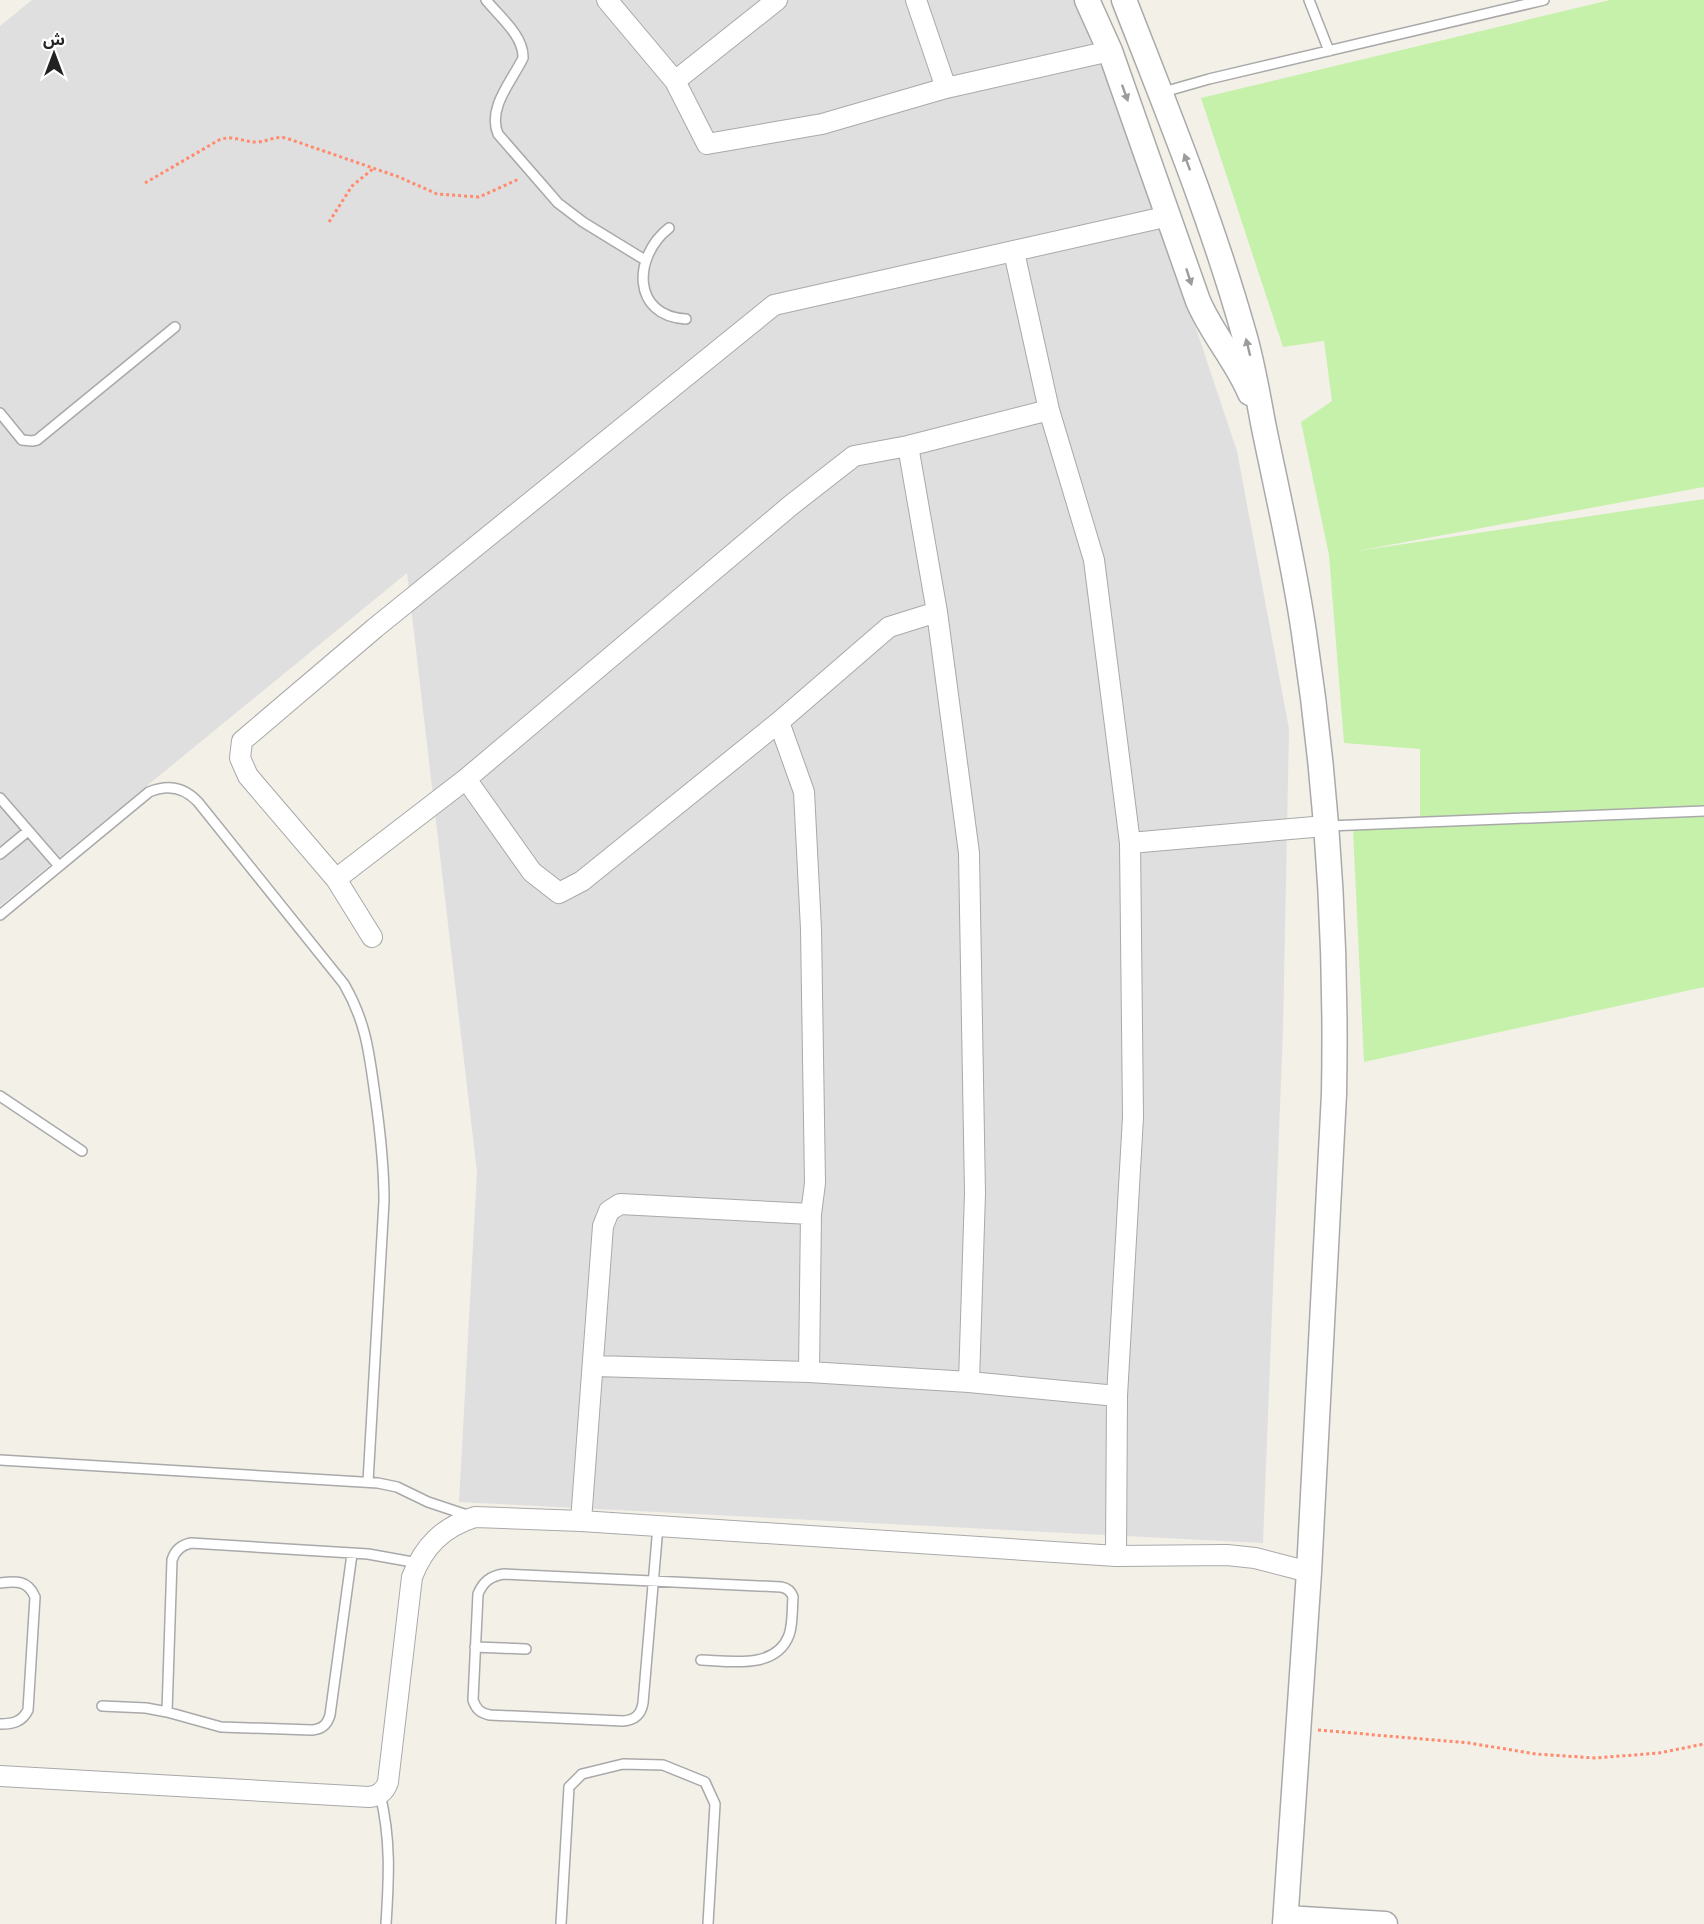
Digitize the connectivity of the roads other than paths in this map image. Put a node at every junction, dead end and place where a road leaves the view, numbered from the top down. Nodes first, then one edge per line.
1 (486, 0) edge
2 (607, 0) edge
3 (777, 0) edge
4 (916, 0) edge
5 (1088, 0) edge
6 (1124, 0) edge
7 (1309, 0) edge
8 (1544, 0) edge
9 (1110, 51) junction
10 (1329, 51) junction
11 (675, 81) junction
12 (946, 88) junction
13 (1160, 93) junction
14 (1169, 216) junction
15 (669, 228) dead end
16 (1014, 252) junction
17 (645, 260) junction
18 (686, 319) dead end
19 (175, 327) dead end
20 (1049, 410) junction
21 (0, 413) edge
22 (1264, 425) junction
23 (908, 446) junction
24 (937, 612) junction
25 (779, 722) junction
26 (466, 780) junction
27 (0, 798) edge
28 (1704, 811) edge
29 (1325, 826) junction
30 (28, 831) junction
31 (1130, 843) junction
32 (0, 855) edge
33 (59, 866) junction
34 (336, 879) junction
35 (0, 915) edge
36 (372, 937) dead end
37 (0, 1096) edge
38 (82, 1150) dead end
39 (811, 1214) junction
40 (594, 1366) junction
41 (809, 1372) junction
42 (969, 1382) junction
43 (1117, 1396) junction
44 (0, 1460) edge
45 (368, 1482) junction
46 (475, 1517) junction
47 (581, 1521) junction
48 (658, 1526) junction
49 (352, 1554) junction
50 (1116, 1556) junction
51 (417, 1563) junction
52 (1309, 1572) junction
53 (654, 1582) junction
54 (0, 1583) edge
55 (475, 1647) junction
56 (526, 1649) dead end
57 (701, 1660) dead end
58 (102, 1706) dead end
59 (167, 1712) junction
60 (0, 1724) edge
61 (0, 1776) edge
62 (380, 1794) junction
63 (1285, 1921) edge
64 (386, 1924) edge
65 (561, 1924) edge
66 (708, 1924) edge
67 (1384, 1924) edge

1 - 17 lane
2 - 11 street
3 - 11 street
4 - 12 street
5 - 9 street
6 - 13 street
7 - 10 lane
8 - 10 lane
9 - 12 street
9 -> 14 street
10 - 13 lane
11 - 12 street
22 -> 13 street
14 - 16 street
14 -> 22 street
15 - 17 lane
16 - 20 street
16 - 34 street
17 - 18 lane
19 - 21 lane
20 - 23 street
20 - 31 street
22 - 29 street
23 - 24 street
23 - 26 street
24 - 25 street
24 - 42 street
25 - 26 street
25 - 39 street
26 - 34 street
27 - 30 lane
28 - 29 lane
29 - 31 street
29 - 52 street
30 - 32 lane
30 - 33 lane
31 - 43 street
33 - 35 lane
33 - 45 lane
34 - 36 street
37 - 38 lane
39 - 40 street
39 - 41 street
40 - 41 street
40 - 47 street
41 - 42 street
42 - 43 street
43 - 50 street
44 - 45 lane
45 - 46 lane
46 - 47 street
46 - 51 street
47 - 48 street
48 - 50 street
48 - 53 lane
49 - 51 lane
49 - 59 lane
49 - 59 lane
50 - 52 street
51 - 62 street
52 - 63 street
53 - 55 lane
53 - 55 lane
53 - 57 lane
54 - 60 lane
55 - 56 lane
58 - 59 lane
61 - 62 street
62 - 64 lane
63 - 67 street
65 - 66 lane

